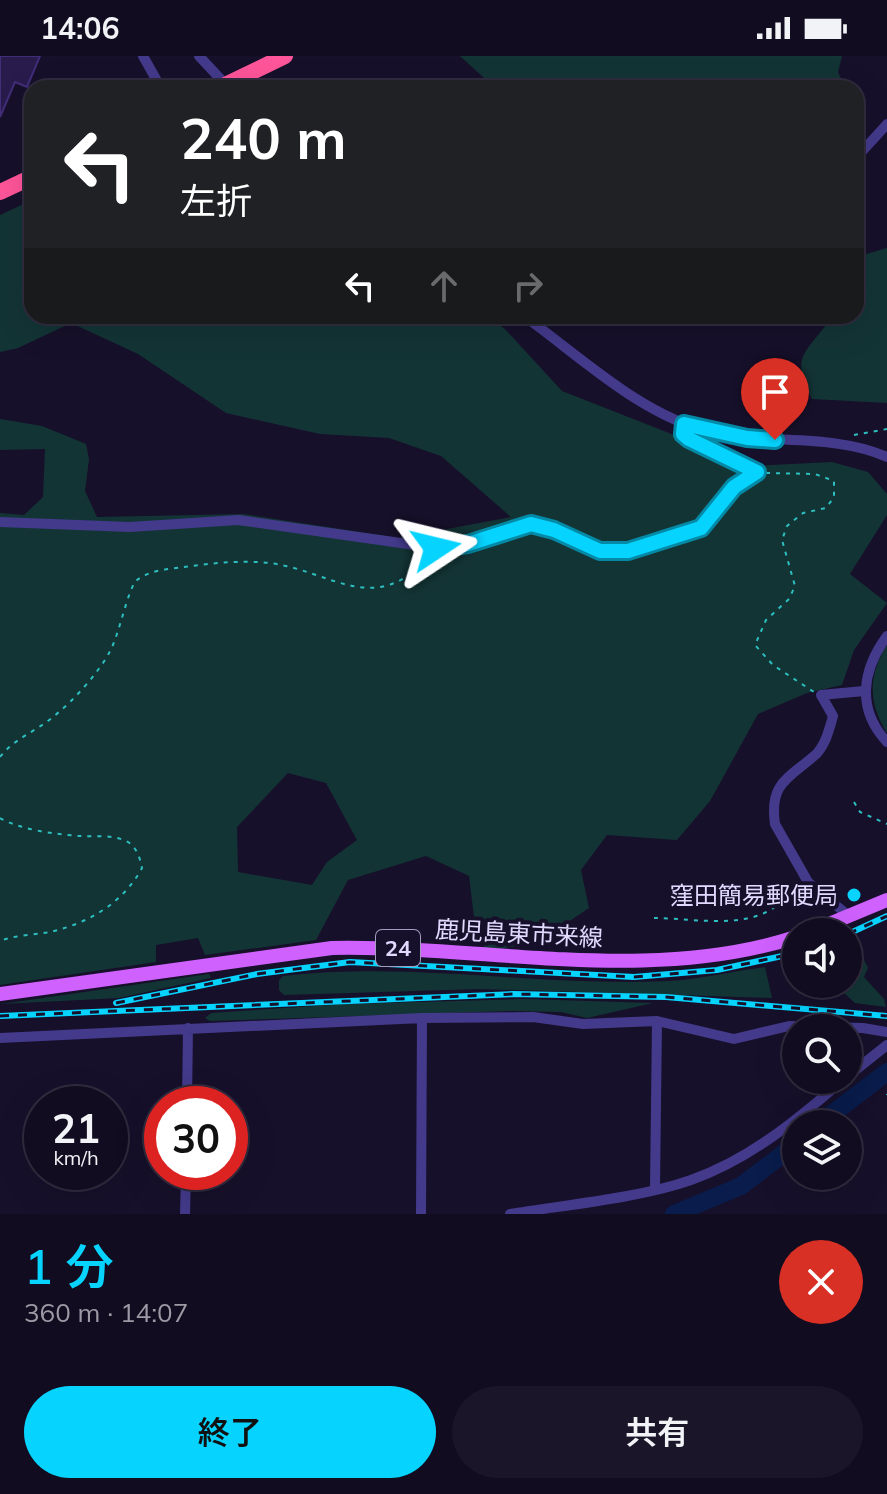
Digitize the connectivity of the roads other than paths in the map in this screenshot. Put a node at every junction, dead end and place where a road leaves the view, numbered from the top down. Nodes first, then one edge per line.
1 (143, 56) edge
2 (199, 56) edge
3 (278, 59) edge
4 (156, 80) edge
5 (221, 80) edge
6 (235, 80) edge
7 (887, 124) edge
8 (864, 149) edge
9 (24, 181) edge
10 (0, 192) edge
11 (535, 324) edge
12 (684, 424) junction
13 (887, 457) edge
14 (0, 522) edge
15 (887, 636) edge
16 (864, 691) junction
17 (887, 742) edge
18 (887, 900) edge
19 (850, 917) joint
20 (782, 940) edge
21 (0, 994) edge
22 (422, 1018) junction
23 (657, 1021) junction
24 (188, 1028) junction
25 (887, 1032) edge
26 (0, 1038) edge
27 (887, 1045) edge
28 (862, 1065) edge
29 (187, 1086) edge
30 (828, 1094) edge
31 (655, 1187) junction
32 (186, 1190) edge
33 (185, 1214) edge
34 (421, 1214) edge
35 (510, 1214) edge

1 - 4 street
2 - 5 street
3 - 6 highway
7 - 8 street
9 - 10 highway
11 - 12 street
12 - 13 street
12 - 14 street
15 - 16 street
16 - 17 street
16 - 19 street
18 - 19 main road
20 - 21 main road, 鹿児島東市来線 / 24
22 - 23 street
22 - 24 street
22 - 34 street
23 - 25 street
23 - 31 street
24 - 26 street
24 - 29 street
27 - 28 street
30 - 31 street
31 - 35 street
32 - 33 street

